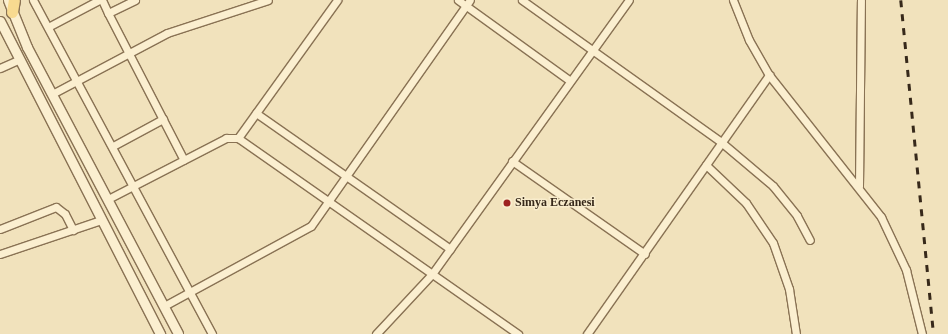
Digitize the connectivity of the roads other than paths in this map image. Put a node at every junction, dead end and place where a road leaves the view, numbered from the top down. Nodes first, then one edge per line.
1 (8, 0) edge
2 (14, 0) edge
3 (34, 0) edge
4 (99, 0) edge
5 (102, 0) edge
6 (135, 0) edge
7 (268, 0) edge
8 (337, 0) edge
9 (458, 0) edge
10 (522, 0) edge
11 (629, 0) edge
12 (733, 0) edge
13 (860, 0) edge
14 (468, 3) edge
15 (12, 12) junction
16 (108, 12) junction
17 (0, 21) edge
18 (48, 27) junction
19 (591, 50) junction
20 (129, 53) junction
21 (18, 60) junction
22 (0, 68) edge
23 (769, 75) junction
24 (569, 80) junction
25 (76, 81) junction
26 (52, 94) junction
27 (256, 113) junction
28 (163, 119) junction
29 (238, 138) junction
30 (721, 142) junction
31 (113, 146) junction
32 (184, 160) junction
33 (512, 161) junction
34 (706, 165) junction
35 (347, 176) junction
36 (134, 185) junction
37 (859, 186) junction
38 (108, 198) junction
39 (330, 201) junction
40 (101, 220) junction
41 (0, 229) edge
42 (73, 230) junction
43 (810, 240) dead end
44 (450, 249) junction
45 (0, 254) edge
46 (645, 254) junction
47 (432, 274) junction
48 (190, 292) junction
49 (164, 306) junction
50 (160, 334) edge
51 (178, 334) edge
52 (212, 334) edge
53 (376, 334) edge
54 (518, 334) edge
55 (586, 334) edge
56 (796, 334) edge
57 (922, 334) edge

1 - 15 street
2 - 15 main road
3 - 18 street
4 - 18 street
5 - 16 street
6 - 16 street
7 - 20 street
8 - 27 street
9 - 14 street
10 - 19 street
11 - 19 street
12 - 23 street
13 - 37 street
14 - 24 street
14 - 35 street
15 - 26 street
16 - 20 street
17 - 21 street
18 - 25 street
19 - 24 street
19 - 30 street
20 - 25 street
20 - 28 street
21 - 22 street
21 - 40 street
23 - 30 street
23 - 37 street
24 - 33 street
25 - 26 street
25 - 31 street
26 - 38 street
27 - 29 street
27 - 35 street
28 - 31 street
28 - 32 street
29 - 32 street
29 - 39 street
30 - 34 street
30 - 43 street
31 - 36 street
32 - 36 street
33 - 44 street
33 - 46 street
34 - 46 street
34 - 56 street
35 - 39 street
35 - 44 street
36 - 38 street
36 - 48 street
37 - 57 street
38 - 49 street
39 - 47 street
39 - 48 street
40 - 42 street
40 - 50 street
41 - 42 street
42 - 45 street
44 - 47 street
46 - 55 street
47 - 53 street
47 - 54 street
48 - 49 street
48 - 52 street
49 - 51 street

